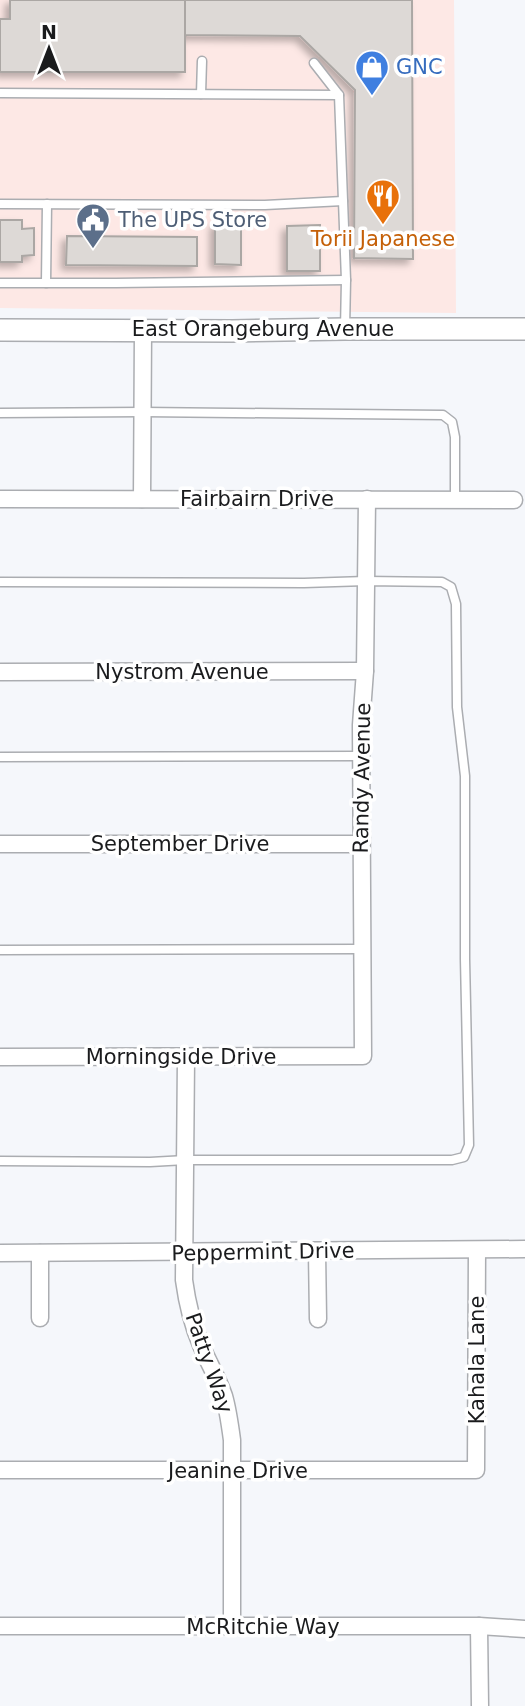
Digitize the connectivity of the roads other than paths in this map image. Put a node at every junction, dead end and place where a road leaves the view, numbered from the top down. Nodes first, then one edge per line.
1 (202, 61) dead end
2 (314, 63) dead end
3 (0, 93) edge
4 (201, 94) junction
5 (339, 95) junction
6 (343, 201) junction
7 (0, 204) edge
8 (47, 204) junction
9 (346, 279) junction
10 (0, 283) edge
11 (46, 283) junction
12 (345, 329) junction
13 (525, 329) edge
14 (0, 330) edge
15 (143, 330) junction
16 (143, 411) junction
17 (0, 413) edge
18 (0, 499) edge
19 (142, 499) junction
20 (367, 499) junction
21 (455, 500) junction
22 (514, 500) dead end
23 (366, 581) junction
24 (0, 582) edge
25 (365, 671) junction
26 (0, 672) edge
27 (361, 756) junction
28 (0, 757) edge
29 (0, 844) edge
30 (361, 844) junction
31 (362, 949) junction
32 (0, 950) edge
33 (363, 1056) joint
34 (0, 1057) edge
35 (186, 1058) junction
36 (186, 1160) junction
37 (0, 1161) edge
38 (525, 1249) edge
39 (477, 1250) junction
40 (317, 1251) junction
41 (185, 1252) junction
42 (0, 1253) edge
43 (40, 1253) junction
44 (40, 1318) dead end
45 (318, 1319) dead end
46 (0, 1470) edge
47 (476, 1470) joint
48 (232, 1471) junction
49 (0, 1626) edge
50 (480, 1626) junction
51 (232, 1627) junction
52 (525, 1629) edge
53 (480, 1706) edge

1 - 4 lane
2 - 5 lane
3 - 4 lane
4 - 5 lane
5 - 6 lane
6 - 8 lane
6 - 9 lane
7 - 8 lane
8 - 11 lane
9 - 11 lane
9 - 12 lane
10 - 11 lane
12 - 13 street, East Orangeburg Avenue
12 - 15 street, East Orangeburg Avenue
14 - 15 street, East Orangeburg Avenue
15 - 16 street
16 - 17 lane
16 - 19 street
16 - 21 lane
18 - 19 street, Fairbairn Drive
19 - 20 street, Fairbairn Drive
20 - 21 street, Fairbairn Drive
20 - 23 street, Randy Avenue
21 - 22 street, Fairbairn Drive
23 - 24 lane
23 - 25 street, Randy Avenue
23 - 36 lane
25 - 26 street, Nystrom Avenue
25 - 27 street, Randy Avenue
27 - 28 lane
27 - 30 street, Randy Avenue
29 - 30 street, September Drive
30 - 31 street, Randy Avenue
31 - 32 lane
31 - 33 street, Randy Avenue
33 - 35 street, Morningside Drive
34 - 35 street, Morningside Drive
35 - 36 street, Patty Way
36 - 37 lane
36 - 41 street, Patty Way
38 - 39 street, Peppermint Drive
39 - 40 street, Peppermint Drive
39 - 47 street, Kahala Lane
40 - 41 street, Peppermint Drive
40 - 45 street
41 - 43 street, Peppermint Drive
41 - 48 street, Patty Way
42 - 43 street, Peppermint Drive
43 - 44 street
46 - 48 street, Jeanine Drive
47 - 48 street, Jeanine Drive
48 - 51 street, Patty Way
49 - 51 street, McRitchie Way
50 - 51 street, McRitchie Way
50 - 52 street, McRitchie Way
50 - 53 street

